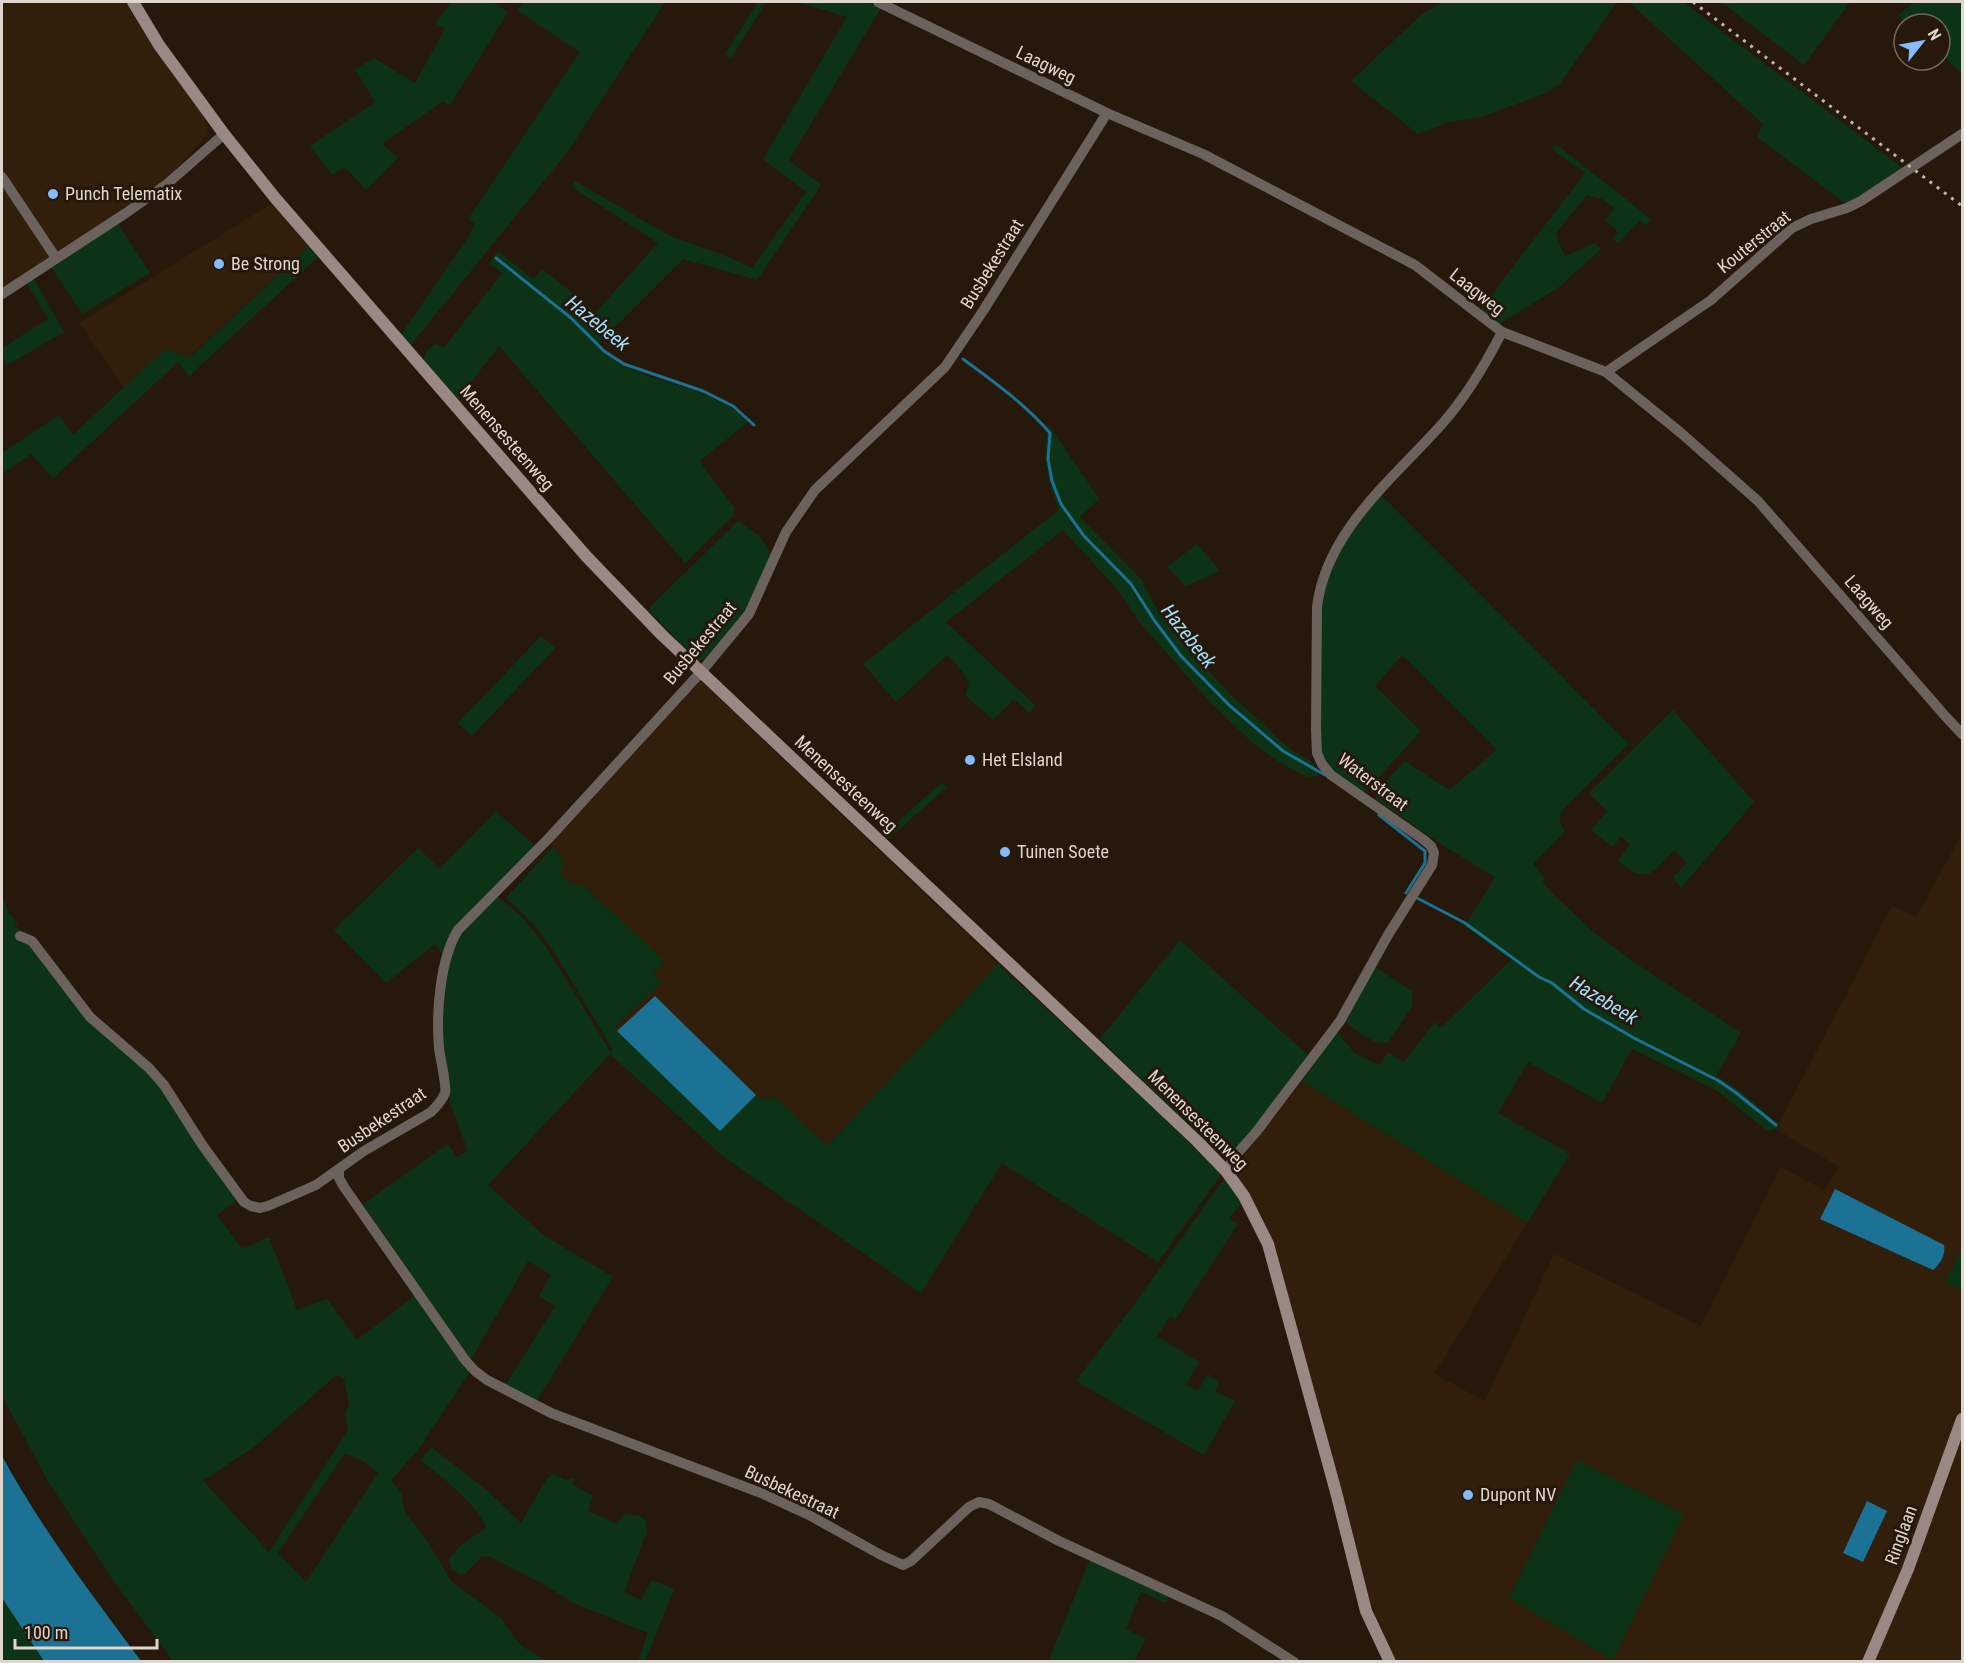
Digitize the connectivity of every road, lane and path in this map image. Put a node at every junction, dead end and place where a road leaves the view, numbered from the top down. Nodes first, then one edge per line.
1 (133, 2) edge
2 (878, 2) edge
3 (1107, 113) junction
4 (224, 134) junction
5 (1962, 134) edge
6 (2, 177) edge
7 (56, 258) junction
8 (2, 294) edge
9 (1502, 332) junction
10 (1606, 372) junction
11 (701, 672) junction
12 (1962, 734) edge
13 (20, 936) dead end
14 (339, 1169) junction
15 (1226, 1171) junction
16 (1962, 1419) edge
17 (1294, 1662) edge
18 (1390, 1662) edge
19 (1868, 1662) edge

1 - 4 street, Menensesteenweg
2 - 3 street, Laagweg
3 - 9 street, Laagweg
3 - 11 street, Busbekestraat
4 - 7 street
4 - 11 street, Menensesteenweg
5 - 10 street, Kouterstraat
6 - 7 street
7 - 8 street
9 - 10 street, Laagweg
9 - 15 street, Waterstraat
10 - 12 street, Laagweg
11 - 14 street, Busbekestraat
11 - 15 street, Menensesteenweg
13 - 14 street, Busbekestraat
14 - 17 street, Busbekestraat
15 - 18 street, Menensesteenweg
16 - 19 street, Ringlaan

